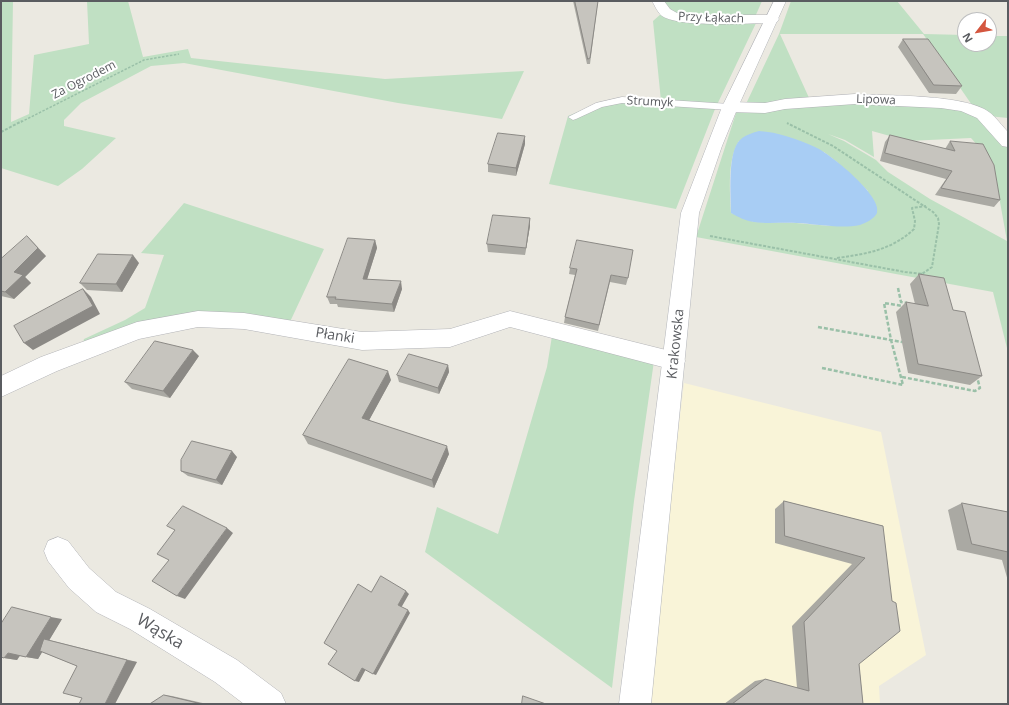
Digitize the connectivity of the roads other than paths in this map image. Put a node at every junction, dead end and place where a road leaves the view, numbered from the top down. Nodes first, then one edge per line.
1 (658, 1) edge
2 (776, 10) edge
3 (730, 107) junction
4 (574, 117) dead end
5 (1008, 142) edge
6 (674, 361) junction
7 (1, 388) edge
8 (58, 551) dead end
9 (270, 704) edge
10 (635, 704) edge

1 - 2 street, Przy Łąkach
2 - 3 street, Krakowska
3 - 4 lane, Strumyk
3 - 5 street, Lipowa
3 - 6 street, Krakowska
6 - 7 street, Płanki
6 - 10 street, Krakowska
8 - 9 street, Wąska

